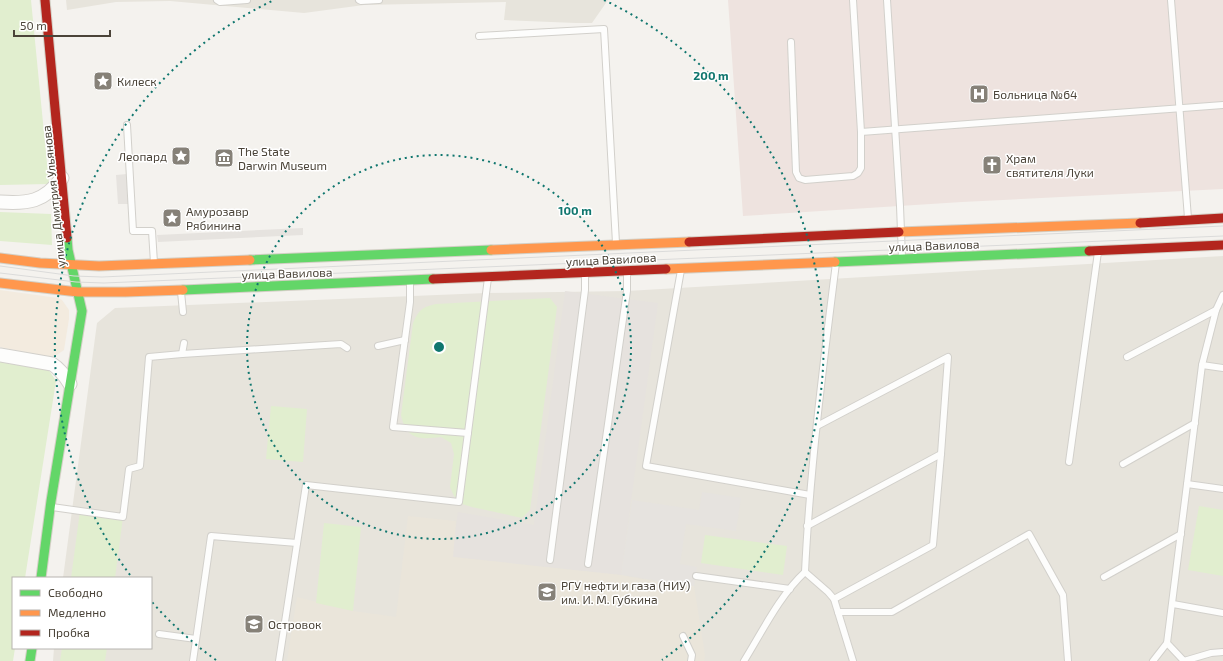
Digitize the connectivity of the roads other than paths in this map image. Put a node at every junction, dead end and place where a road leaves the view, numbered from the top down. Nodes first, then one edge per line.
1 (45, 0) edge
2 (217, 0) edge
3 (247, 0) edge
4 (359, 0) edge
5 (379, 0) edge
6 (853, 0) edge
7 (887, 0) edge
8 (1171, 0) edge
9 (479, 36) dead end
10 (791, 42) dead end
11 (1223, 105) edge
12 (1180, 109) junction
13 (127, 126) dead end
14 (894, 130) junction
15 (861, 132) junction
16 (62, 178) junction
17 (0, 202) edge
18 (1223, 218) edge
19 (1188, 220) junction
20 (900, 232) junction
21 (616, 245) junction
22 (1223, 245) edge
23 (1098, 250) junction
24 (0, 258) edge
25 (902, 259) junction
26 (836, 262) junction
27 (154, 264) junction
28 (72, 265) junction
29 (682, 268) junction
30 (627, 270) junction
31 (586, 272) junction
32 (488, 277) junction
33 (410, 280) junction
34 (0, 283) edge
35 (180, 290) junction
36 (78, 292) junction
37 (1223, 295) edge
38 (1216, 310) junction
39 (183, 312) dead end
40 (405, 340) junction
41 (184, 343) dead end
42 (378, 346) dead end
43 (347, 348) dead end
44 (182, 354) junction
45 (0, 355) edge
46 (1128, 357) dead end
47 (1202, 365) junction
48 (1223, 368) edge
49 (70, 384) junction
50 (1195, 423) junction
51 (817, 426) junction
52 (468, 433) junction
53 (941, 454) junction
54 (1069, 462) dead end
55 (1123, 464) dead end
56 (1187, 484) junction
57 (1223, 489) edge
58 (810, 495) junction
59 (51, 506) junction
60 (807, 526) junction
61 (1181, 534) junction
62 (297, 543) junction
63 (550, 560) dead end
64 (588, 564) dead end
65 (805, 572) junction
66 (696, 576) dead end
67 (41, 577) edge
68 (1104, 577) dead end
69 (790, 589) junction
70 (834, 599) junction
71 (1173, 604) junction
72 (838, 612) junction
73 (1223, 613) edge
74 (159, 634) dead end
75 (683, 636) dead end
76 (196, 639) junction
77 (1167, 643) junction
78 (32, 649) edge
79 (1223, 652) edge
80 (30, 661) edge
81 (193, 661) edge
82 (279, 661) edge
83 (691, 661) edge
84 (744, 661) edge
85 (853, 661) edge
86 (1068, 661) edge
87 (1153, 661) edge

1 - 16 main road, улица Дмитрия Ульянова
2 - 3 lane
4 - 5 lane
6 - 15 lane
7 - 14 lane
8 - 12 lane
9 - 21 lane
10 - 15 lane
11 - 12 lane
12 - 14 lane
12 - 19 lane
13 - 27 lane
14 - 15 lane
14 - 20 lane
16 - 17 street
16 - 28 main road, улица Дмитрия Ульянова
18 - 19 main road, улица Вавилова
19 - 20 main road, улица Вавилова
20 - 21 main road, улица Вавилова
20 - 25 lane
21 - 27 main road, улица Вавилова
22 - 23 main road, улица Вавилова
23 - 25 main road, улица Вавилова
23 - 54 lane
24 - 28 main road, улица Вавилова
25 - 26 main road, улица Вавилова
26 - 29 main road, улица Вавилова
26 - 51 lane
27 - 28 main road, улица Вавилова
28 - 36 main road, улица Дмитрия Ульянова
29 - 30 main road, улица Вавилова
29 - 58 lane
30 - 31 main road, улица Вавилова
30 - 64 lane
31 - 32 main road, улица Вавилова
31 - 63 lane
32 - 33 main road, улица Вавилова
32 - 52 lane
33 - 35 main road, улица Вавилова
33 - 40 lane
34 - 36 main road, улица Вавилова
35 - 36 main road, улица Вавилова
35 - 39 lane
36 - 49 main road, улица Дмитрия Ульянова
37 - 38 lane
38 - 46 lane
38 - 47 lane
40 - 42 lane
40 - 52 lane
41 - 44 lane
43 - 44 lane
44 - 59 lane
45 - 49 street
47 - 48 lane
47 - 50 lane
49 - 59 main road, улица Дмитрия Ульянова
50 - 55 lane
50 - 56 lane
51 - 53 lane
51 - 58 lane
52 - 62 lane
53 - 60 lane
53 - 70 lane
56 - 57 lane
56 - 61 lane
58 - 60 lane
59 - 67 main road, улица Дмитрия Ульянова
60 - 65 lane
61 - 68 lane
61 - 71 lane
62 - 76 lane
62 - 82 lane
65 - 69 lane
65 - 70 lane
66 - 69 lane
69 - 84 lane
70 - 72 lane
71 - 73 lane
71 - 77 lane
72 - 85 lane
72 - 86 lane
74 - 76 lane
75 - 83 lane
76 - 81 lane
77 - 79 lane
77 - 87 lane
78 - 80 main road

